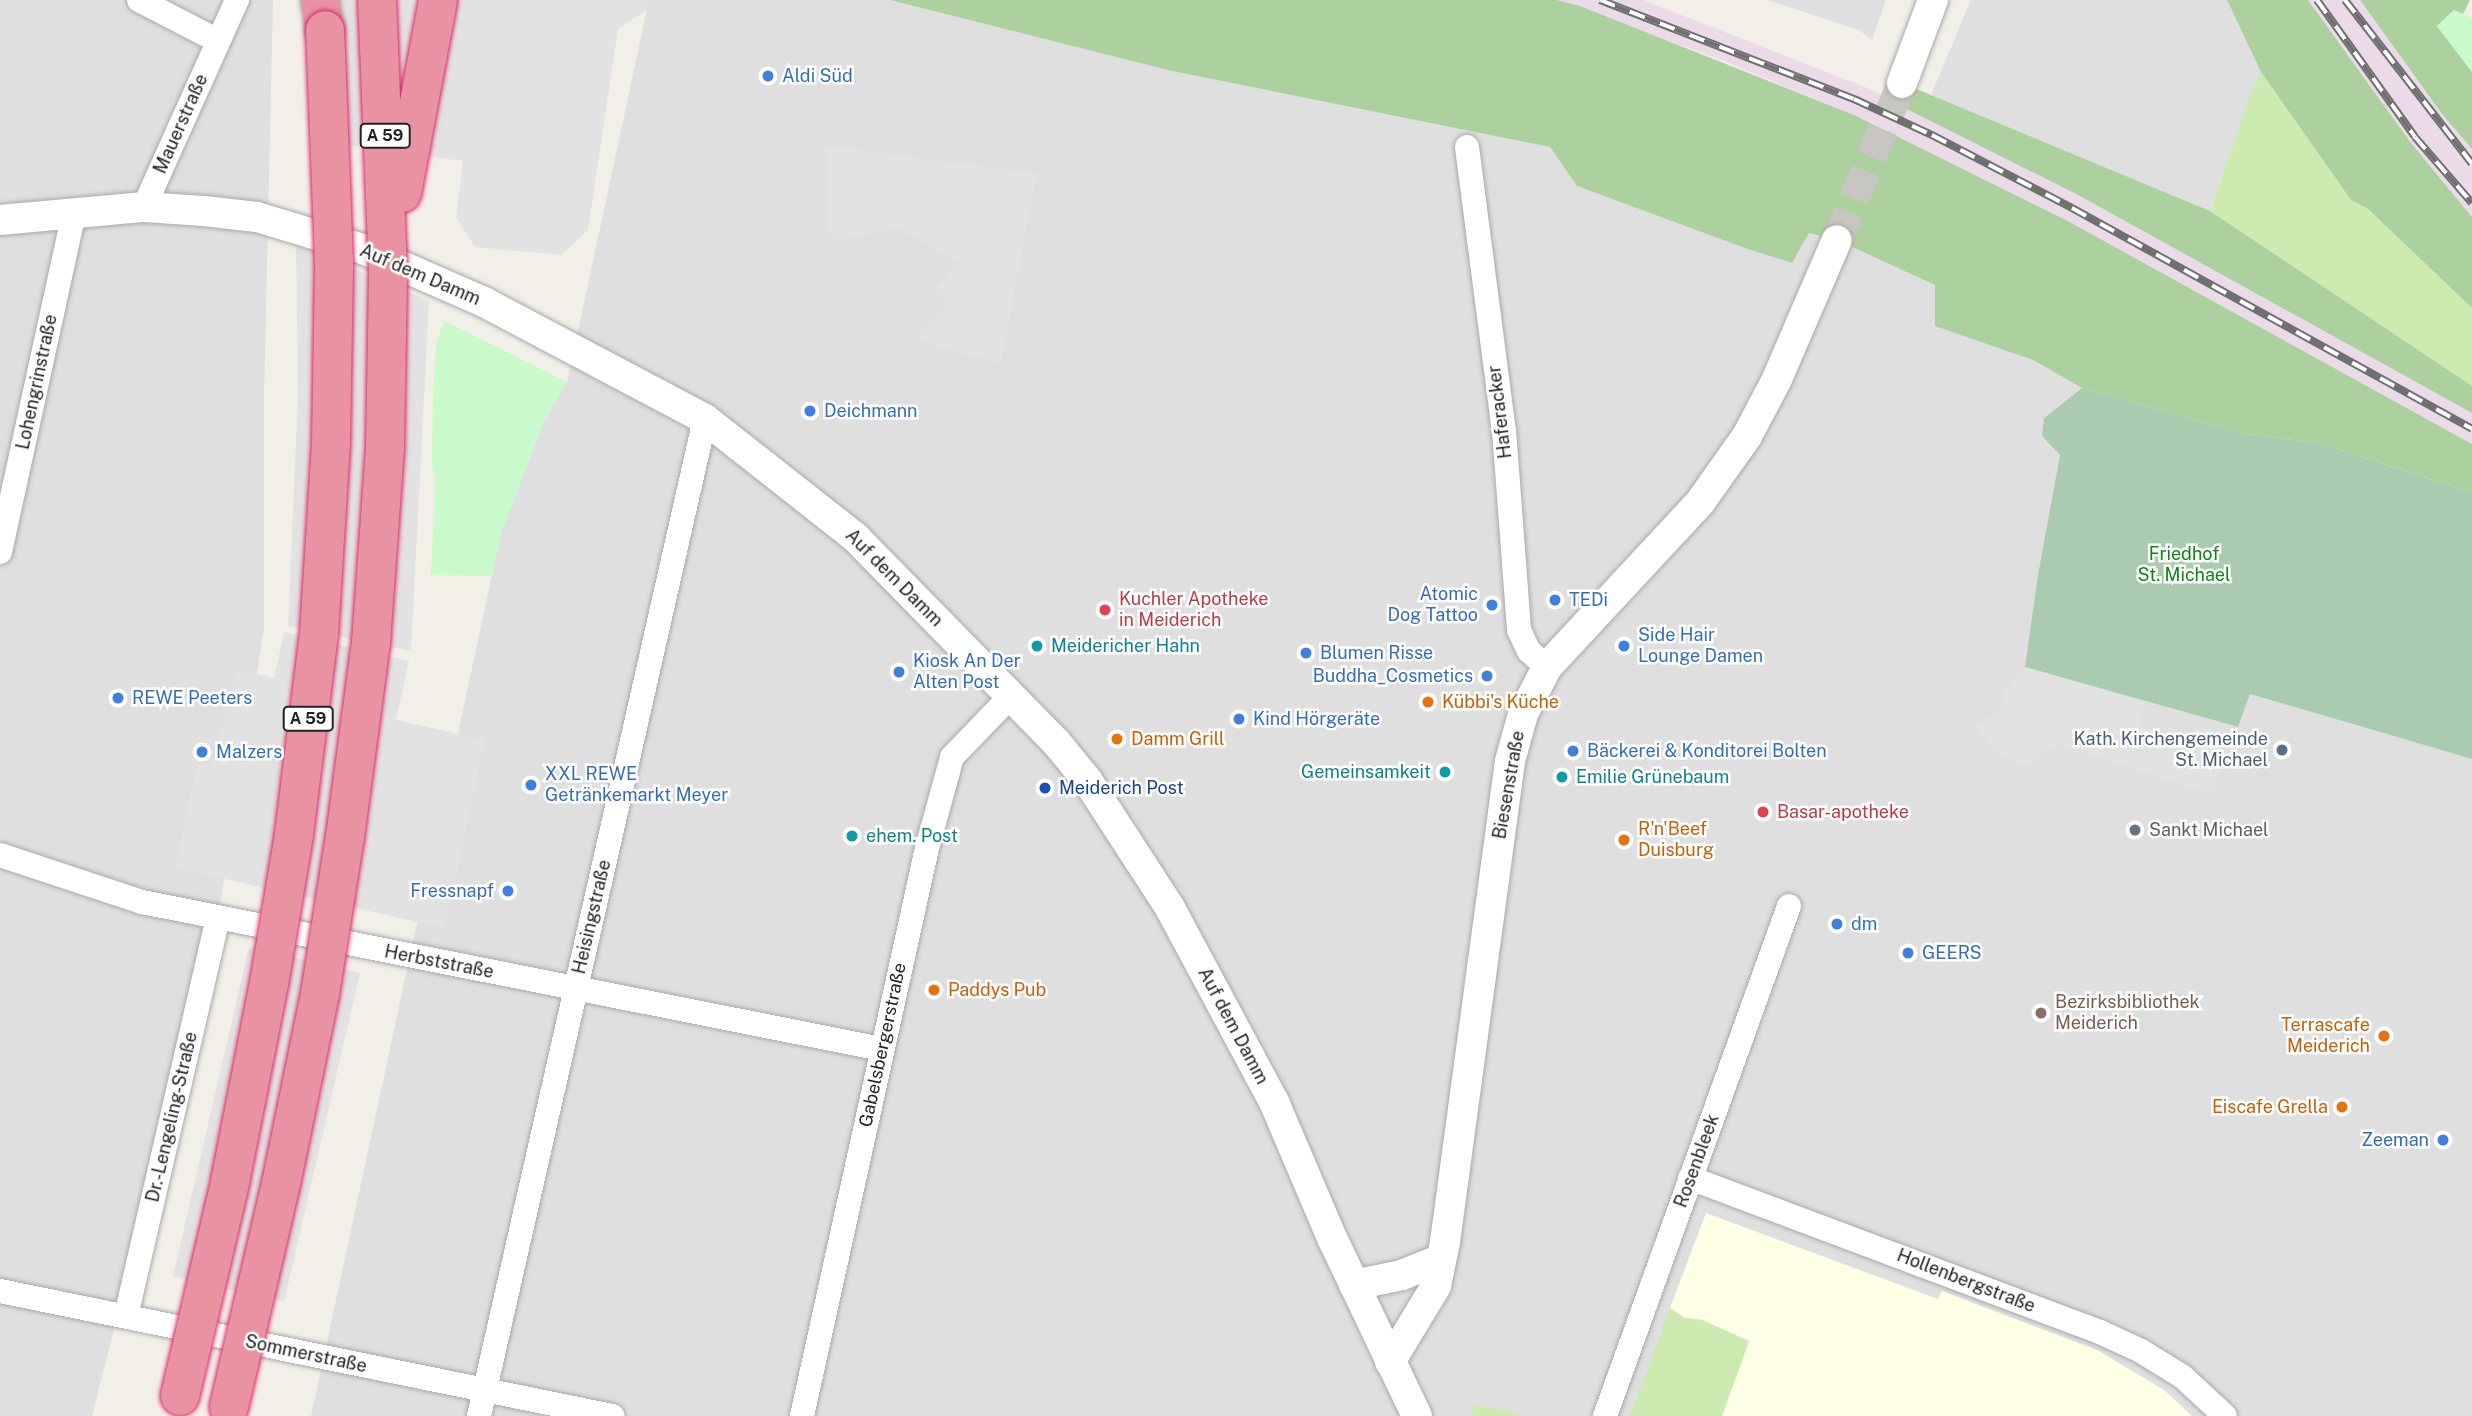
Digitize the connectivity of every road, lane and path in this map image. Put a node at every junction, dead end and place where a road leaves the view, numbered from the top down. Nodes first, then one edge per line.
1 (139, 0) edge
2 (237, 0) edge
3 (377, 0) edge
4 (438, 0) edge
5 (1933, 0) edge
6 (323, 10) edge
7 (218, 41) junction
8 (1902, 83) tunnel mouth
9 (1466, 147) dead end
10 (144, 207) junction
11 (74, 212) junction
12 (0, 220) edge
13 (1837, 240) tunnel mouth
14 (388, 271) junction
15 (705, 419) junction
16 (0, 552) edge
17 (1547, 667) junction
18 (1011, 696) junction
19 (0, 855) edge
20 (1790, 906) dead end
21 (218, 917) junction
22 (576, 988) junction
23 (882, 1049) junction
24 (1690, 1178) junction
25 (1441, 1259) junction
26 (1354, 1285) junction
27 (0, 1291) edge
28 (126, 1316) junction
29 (1390, 1362) junction
30 (485, 1391) junction
31 (178, 1406) edge
32 (228, 1412) edge
33 (479, 1416) edge
34 (611, 1416) edge
35 (803, 1416) edge
36 (1417, 1416) edge
37 (1605, 1416) edge
38 (2225, 1416) edge

1 - 7 street
2 - 7 street, Mauerstraße
3 - 14 highway, A 59, bridge
4 - 14 highway, bridge
5 - 8 street
6 - 31 highway, A 59, bridge
7 - 10 street, Mauerstraße
9 - 17 street, Haferacker
10 - 11 street, Auf dem Damm
10 - 15 street, Auf dem Damm
11 - 12 street, Auf dem Damm
11 - 16 street, Lohengrinstraße
13 - 17 street, Biesenstraße
14 - 32 highway, A 59, bridge
15 - 18 street, Auf dem Damm
15 - 22 street, Heisingstraße
17 - 25 street, Biesenstraße
18 - 23 street, Gabelsbergerstraße
18 - 26 street, Auf dem Damm
19 - 21 street, Herbststraße
20 - 24 street, Rosenbleek
21 - 22 street, Herbststraße
21 - 28 street, Dr.-Lengeling-Straße
22 - 23 street, Herbststraße
22 - 30 street, Heisingstraße
23 - 35 street, Gabelsbergerstraße
24 - 37 street, Rosenbleek
24 - 38 street, Hollenbergstraße
25 - 26 street
25 - 29 street, Biesenstraße
26 - 29 street, Auf dem Damm
27 - 28 street, Sommerstraße
28 - 30 street, Sommerstraße
29 - 36 street, Auf dem Damm
30 - 33 street, Heisingstraße
30 - 34 street, Sommerstraße

